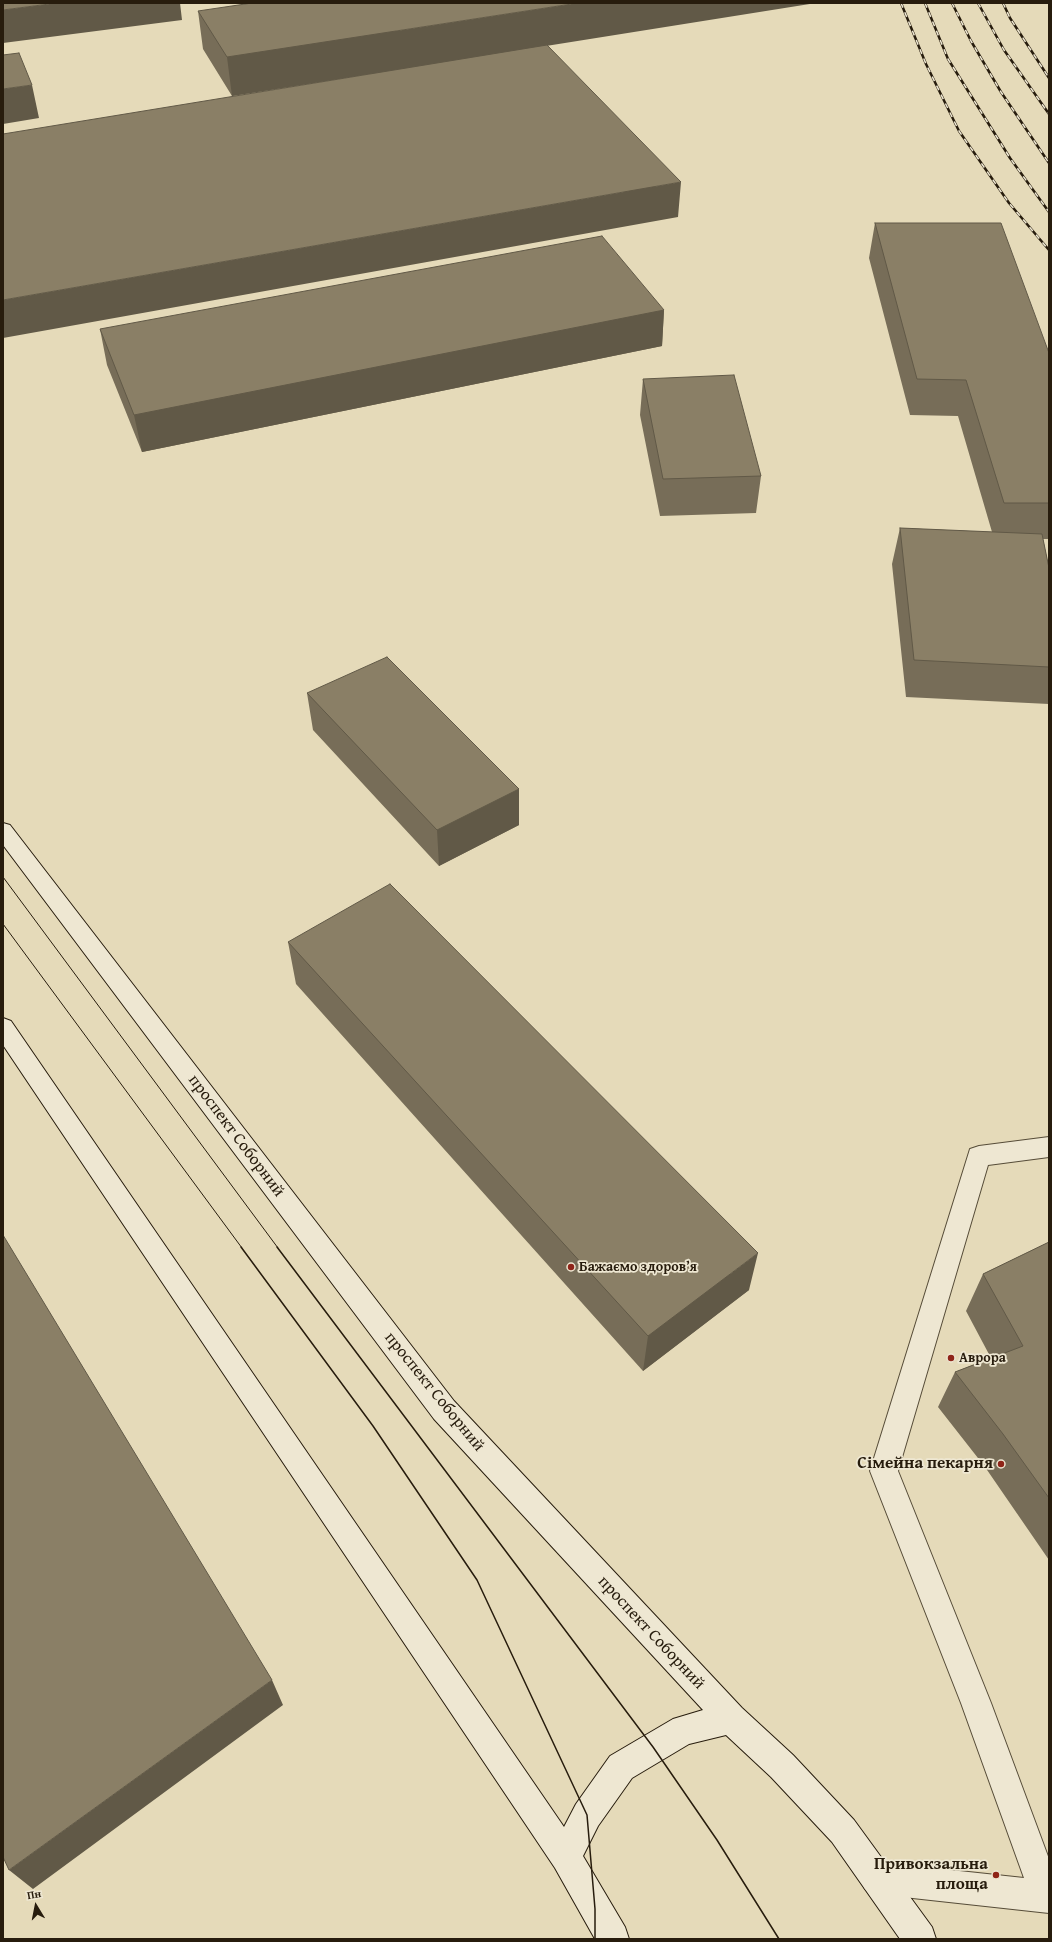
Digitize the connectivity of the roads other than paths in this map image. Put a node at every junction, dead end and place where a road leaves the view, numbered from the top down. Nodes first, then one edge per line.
1 (3, 830) edge
2 (3, 1027) edge
3 (1049, 1147) edge
4 (731, 1719) junction
5 (566, 1857) junction
6 (876, 1878) junction
7 (1048, 1897) edge
8 (612, 1939) edge
9 (920, 1939) edge

1 - 4 main road, проспект Соборний
2 - 5 main road
3 - 7 main road
4 - 5 main road
4 - 6 main road, проспект Соборний
5 - 8 main road
6 - 7 main road
6 - 9 main road, проспект Соборний

